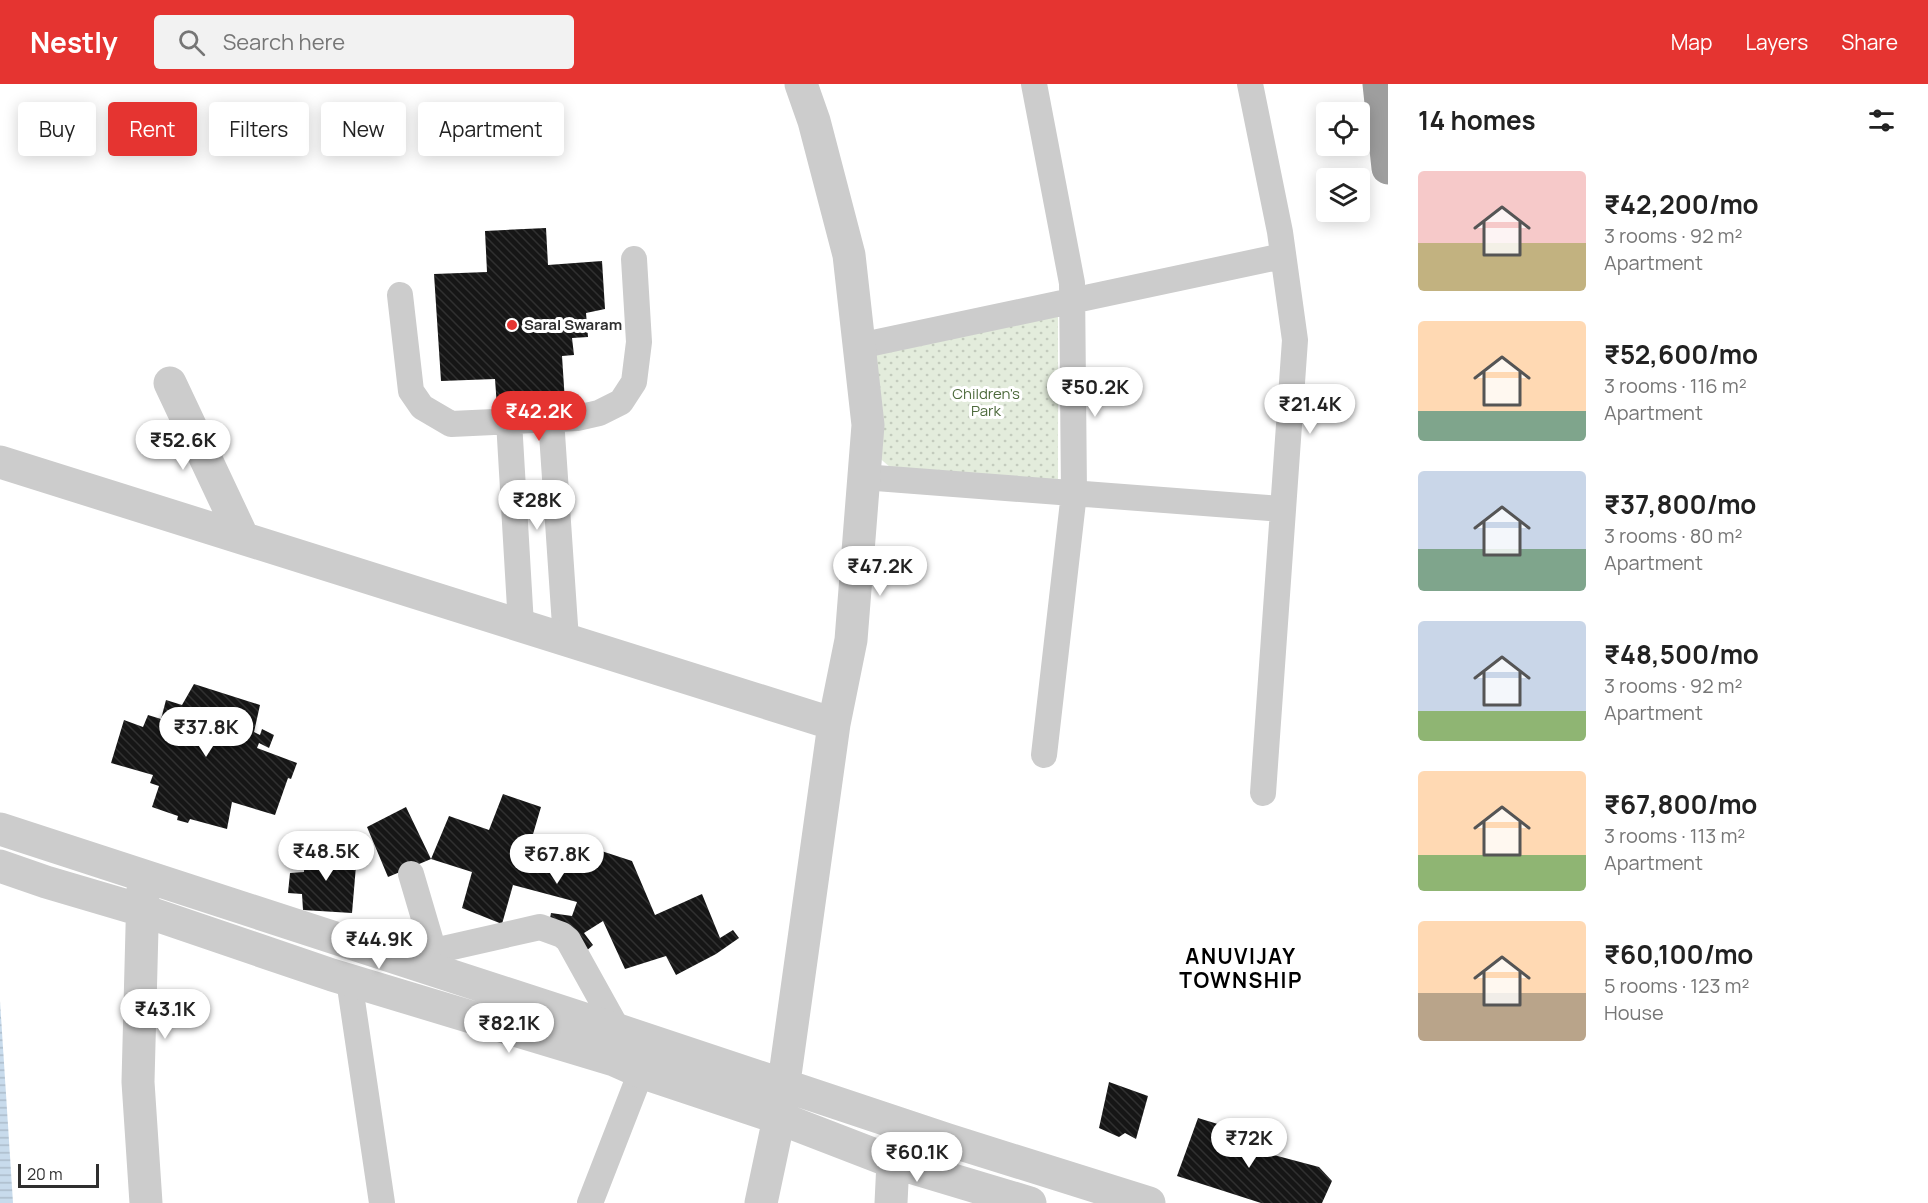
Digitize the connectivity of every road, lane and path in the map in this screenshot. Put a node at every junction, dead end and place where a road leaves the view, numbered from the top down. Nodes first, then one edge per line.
1 (801, 84) edge
2 (1034, 84) edge
3 (1250, 84) edge
4 (1379, 84) edge
5 (1388, 168) edge
6 (1283, 256) junction
7 (634, 259) dead end
8 (400, 295) dead end
9 (1072, 301) junction
10 (859, 346) junction
11 (170, 383) dead end
12 (551, 419) junction
13 (509, 421) junction
14 (0, 462) edge
15 (863, 477) junction
16 (1074, 493) junction
17 (1282, 510) junction
18 (243, 538) junction
19 (521, 625) junction
20 (566, 640) junction
21 (834, 724) junction
22 (1044, 755) dead end
23 (1263, 793) dead end
24 (0, 830) edge
25 (0, 866) edge
26 (411, 874) dead end
27 (144, 877) junction
28 (141, 910) junction
29 (359, 946) junction
30 (434, 952) junction
31 (399, 959) junction
32 (350, 980) junction
33 (618, 1030) junction
34 (641, 1072) junction
35 (783, 1085) junction
36 (779, 1118) junction
37 (893, 1162) junction
38 (146, 1203) edge
39 (382, 1203) edge
40 (590, 1203) edge
41 (761, 1203) edge
42 (891, 1203) edge
43 (1030, 1203) edge
44 (1149, 1203) edge

1 - 10 street
2 - 9 street
3 - 6 street
4 - 5 highway
6 - 9 street
6 - 17 street
7 - 12 street
8 - 13 street
9 - 10 street
9 - 16 street
10 - 15 street
11 - 18 street
12 - 13 street
12 - 20 street
13 - 19 street
14 - 18 street
15 - 16 street
15 - 21 street
16 - 17 street
16 - 22 street
17 - 23 street
18 - 19 street
19 - 20 street
20 - 21 street
21 - 35 street
24 - 27 street
25 - 28 street
26 - 30 street
27 - 28 street
27 - 29 street
28 - 32 street
28 - 38 street
29 - 31 street
29 - 32 street
30 - 31 street
30 - 33 street
31 - 33 street
32 - 34 street
32 - 39 street
33 - 35 street
34 - 36 street
34 - 40 street
35 - 36 street
35 - 44 street
36 - 37 street
36 - 41 street
37 - 42 street
37 - 43 street

